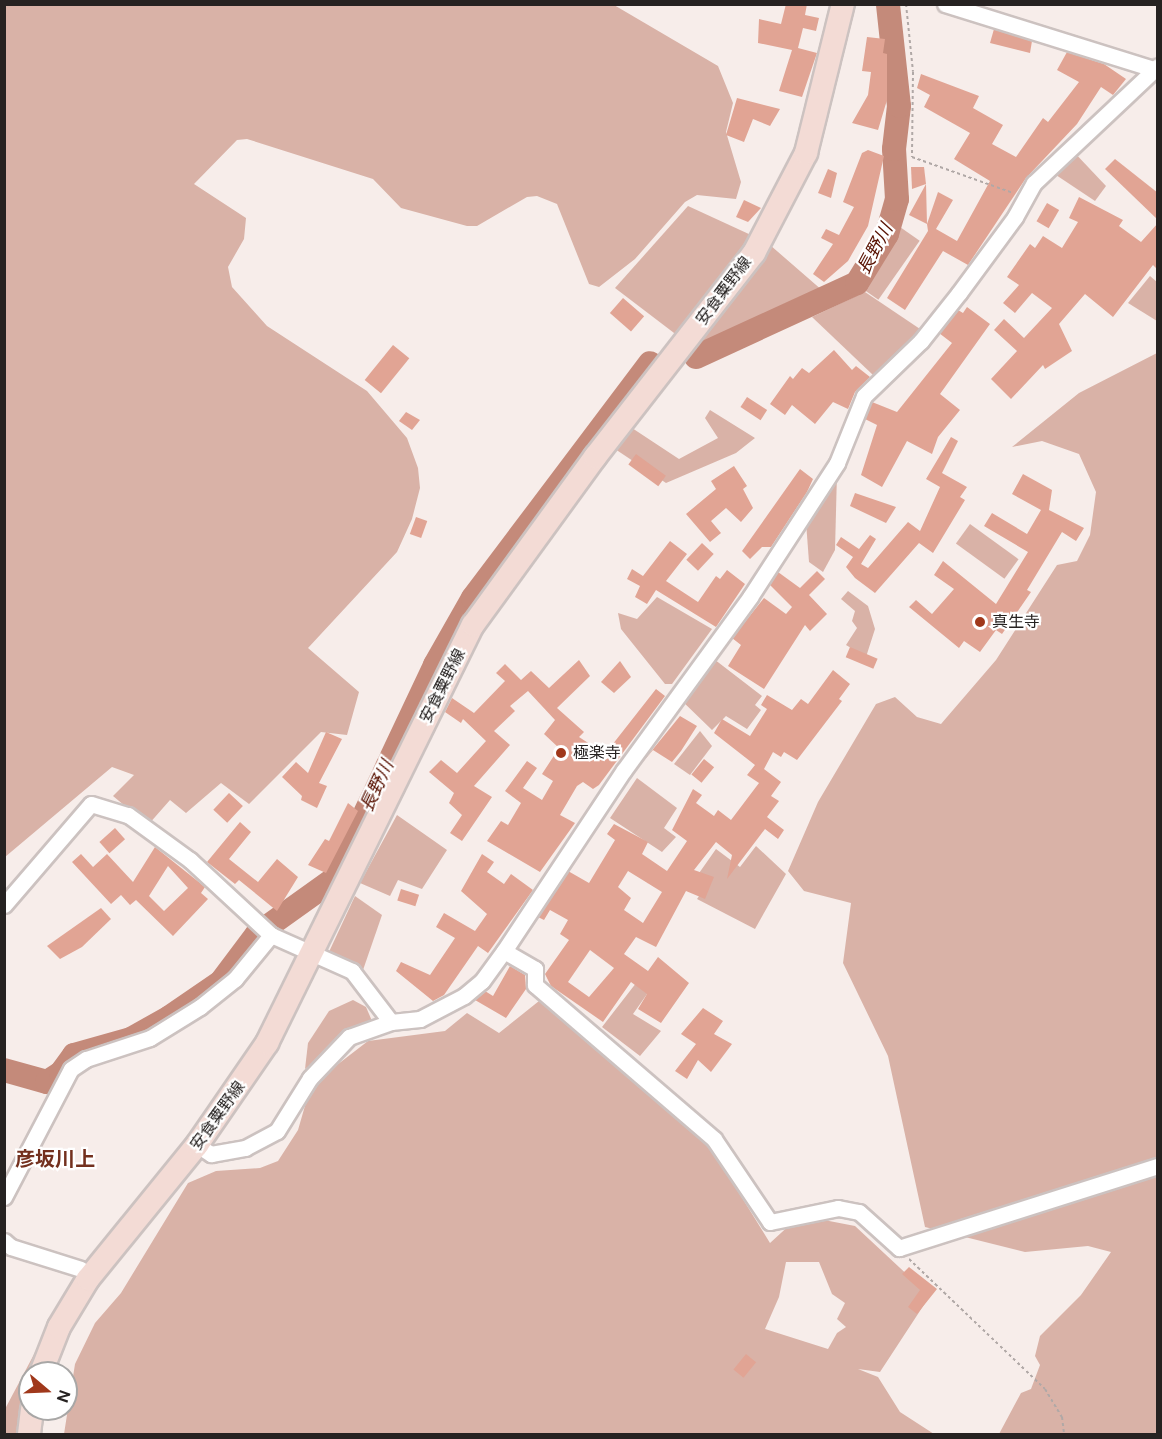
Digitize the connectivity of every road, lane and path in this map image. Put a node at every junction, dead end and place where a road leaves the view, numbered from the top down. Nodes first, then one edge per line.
1 (843, 4) edge
2 (906, 4) edge
3 (945, 4) edge
4 (1156, 67) edge
5 (1024, 196) junction
6 (4, 905) edge
7 (267, 930) junction
8 (504, 951) junction
9 (310, 952) junction
10 (391, 1022) junction
11 (197, 1145) junction
12 (1158, 1166) edge
13 (4, 1197) edge
14 (146, 1209) junction
15 (4, 1241) edge
16 (899, 1248) junction
17 (81, 1269) dead end
18 (100, 1281) dead end
19 (46, 1361) edge
20 (1064, 1434) edge

1 - 9 main road, 安食粟野線
2 - 5 path
3 - 4 street
4 - 5 street
5 - 8 street
6 - 7 street
7 - 9 street
7 - 13 street
8 - 10 street
8 - 16 street
9 - 10 street
9 - 11 main road, 安食粟野線
10 - 11 street
11 - 14 main road, 安食粟野線
12 - 16 street
14 - 18 street
14 - 19 main road, 安食粟野線
15 - 17 street
16 - 20 path

